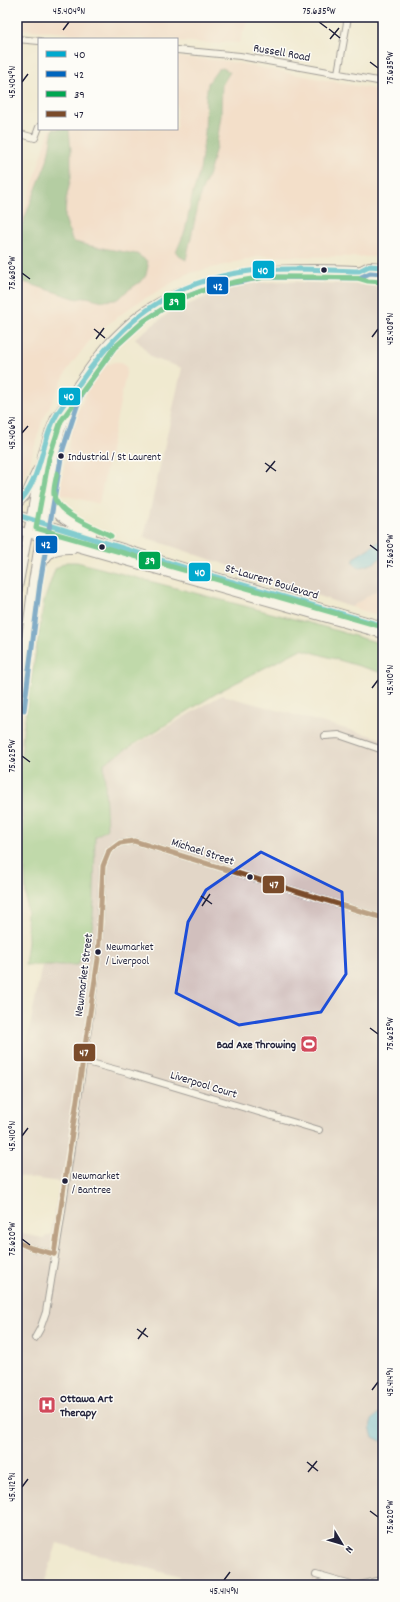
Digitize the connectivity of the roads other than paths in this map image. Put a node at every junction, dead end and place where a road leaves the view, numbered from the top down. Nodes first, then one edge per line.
1 (348, 17) edge
2 (17, 39) edge
3 (38, 41) edge
4 (178, 50) edge
5 (338, 73) junction
6 (383, 82) edge
7 (38, 130) edge
8 (17, 133) edge
9 (383, 267) edge
10 (359, 270) junction
11 (383, 275) edge
12 (75, 391) junction
13 (42, 456) junction
14 (47, 498) junction
15 (17, 504) edge
16 (17, 515) edge
17 (31, 520) junction
18 (43, 524) junction
19 (17, 530) edge
20 (28, 533) junction
21 (41, 537) junction
22 (114, 545) junction
23 (17, 548) edge
24 (85, 549) junction
25 (22, 561) junction
26 (33, 582) junction
27 (17, 593) edge
28 (383, 626) edge
29 (383, 634) edge
30 (17, 709) edge
31 (325, 736) dead end
32 (383, 750) edge
33 (109, 851) joint
34 (383, 918) edge
35 (83, 1061) junction
36 (319, 1130) dead end
37 (17, 1242) edge
38 (17, 1247) edge
39 (31, 1248) junction
40 (54, 1254) junction
41 (35, 1338) dead end
42 (316, 1575) dead end
43 (383, 1580) edge
44 (351, 1585) edge
45 (358, 1585) edge

1 - 5 street
2 - 3 street
4 - 5 street, Russell Road
5 - 6 street, Russell Road
7 - 8 street
9 - 10 main road
10 - 11 main road
10 - 12 main road
12 - 13 main road
12 - 14 main road
13 - 15 main road
13 - 17 main road
14 - 18 main road
14 - 22 main road
16 - 17 main road, St-Laurent Boulevard
17 - 18 main road, St-Laurent Boulevard
17 - 20 main road
18 - 21 main road
18 - 22 main road, St-Laurent Boulevard
19 - 20 main road, St-Laurent Boulevard
20 - 21 main road, St-Laurent Boulevard
20 - 25 main road
21 - 24 main road, St-Laurent Boulevard
21 - 26 main road
22 - 28 main road, St-Laurent Boulevard
23 - 25 main road
24 - 26 main road
24 - 29 main road, St-Laurent Boulevard
25 - 27 main road
26 - 30 main road
31 - 32 street
33 - 34 street, Michael Street
33 - 35 street, Newmarket Street
35 - 36 street, Liverpool Court
35 - 40 street, Newmarket Street
37 - 39 street
38 - 39 street
39 - 40 street
40 - 41 street, Newmarket Street
42 - 44 street
43 - 45 street

